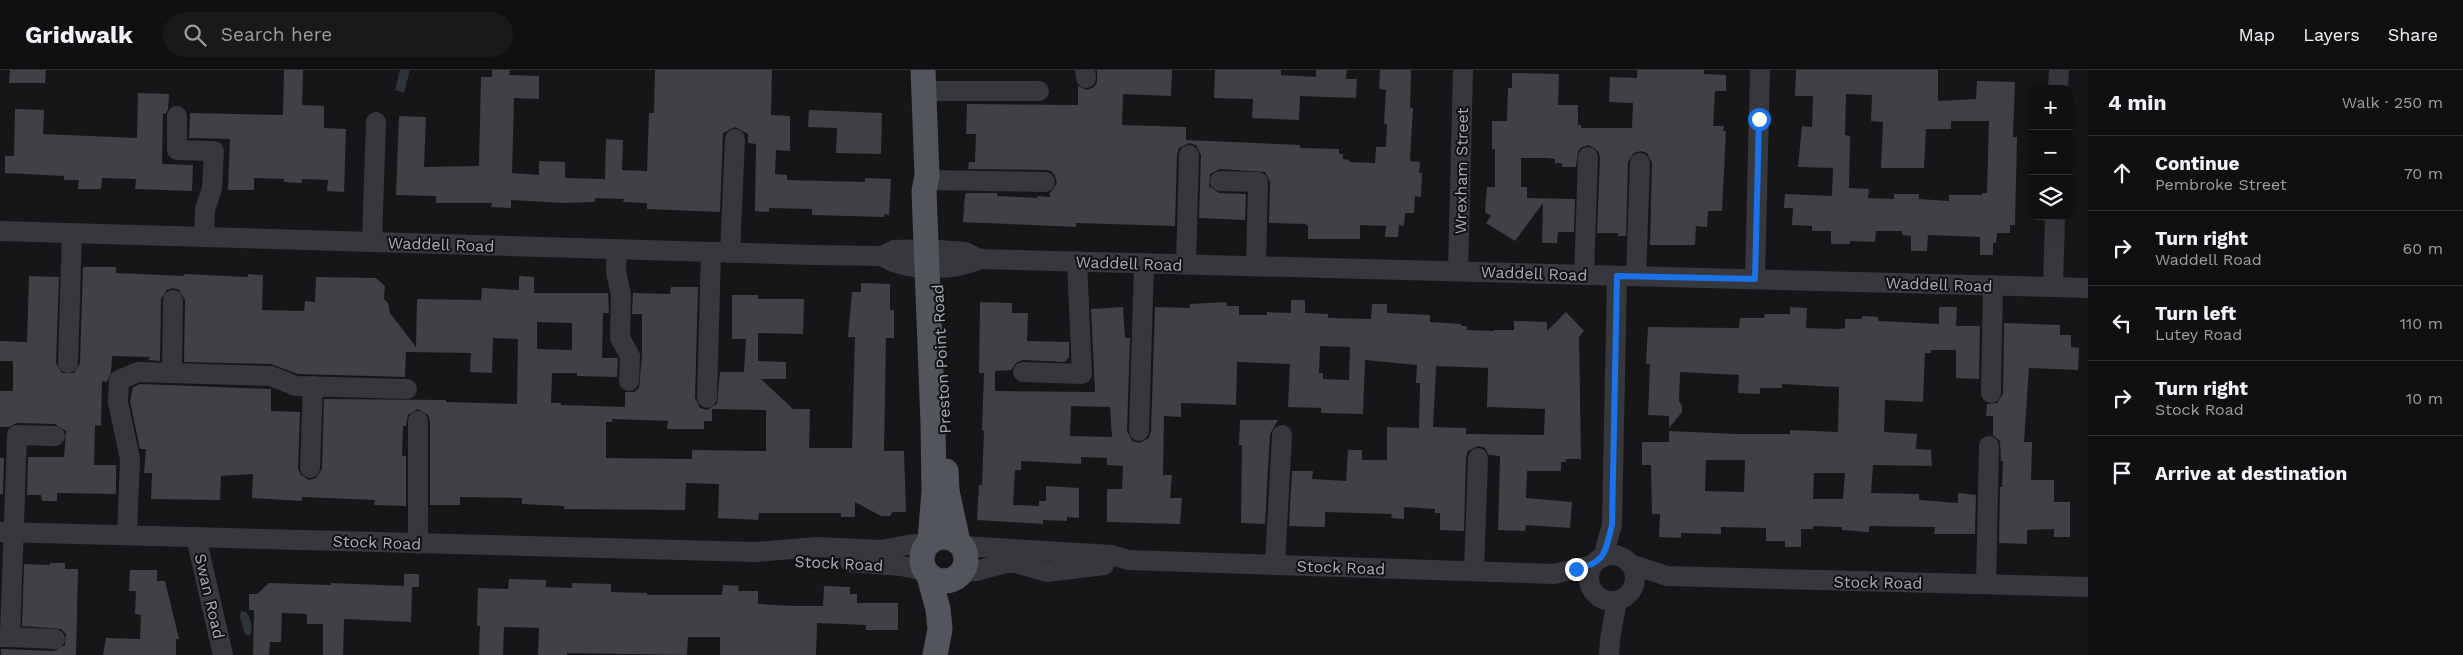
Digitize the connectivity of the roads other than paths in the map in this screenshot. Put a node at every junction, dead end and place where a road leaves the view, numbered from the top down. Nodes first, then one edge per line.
1 (1463, 70) edge
2 (1760, 70) edge
3 (2058, 70) edge
4 (923, 81) edge
5 (2058, 85) edge
6 (1039, 91) dead end
7 (177, 116) dead end
8 (376, 122) dead end
9 (735, 139) dead end
10 (1189, 155) dead end
11 (1588, 157) dead end
12 (1640, 163) dead end
13 (927, 177) junction
14 (1220, 181) dead end
15 (1046, 182) dead end
16 (2055, 220) edge
17 (0, 230) edge
18 (72, 233) junction
19 (204, 237) junction
20 (372, 242) junction
21 (617, 250) junction
22 (721, 253) junction
23 (931, 258) junction
24 (1077, 261) junction
25 (1144, 263) junction
26 (1186, 264) junction
27 (1256, 266) junction
28 (1458, 272) junction
29 (1584, 275) junction
30 (1626, 276) junction
31 (1755, 279) junction
32 (1993, 286) junction
33 (2053, 287) junction
34 (2088, 288) edge
35 (173, 300) dead end
36 (68, 363) dead end
37 (1023, 372) dead end
38 (172, 373) junction
39 (629, 381) dead end
40 (313, 386) junction
41 (408, 389) dead end
42 (1991, 393) dead end
43 (707, 398) dead end
44 (418, 421) dead end
45 (1139, 431) dead end
46 (1282, 435) dead end
47 (55, 436) dead end
48 (1989, 446) dead end
49 (1484, 459) dead end
50 (310, 468) dead end
51 (7, 532) edge
52 (127, 534) junction
53 (196, 537) junction
54 (928, 543) junction
55 (418, 544) junction
56 (960, 544) junction
57 (755, 552) junction
58 (1128, 560) junction
59 (1612, 561) junction
60 (1275, 564) junction
61 (1481, 571) junction
62 (927, 573) junction
63 (959, 574) junction
64 (1554, 574) junction
65 (1667, 576) junction
66 (1986, 584) junction
67 (2088, 587) edge
68 (1609, 595) junction
69 (5, 637) edge
70 (55, 639) dead end
71 (1610, 647) edge
72 (224, 655) edge
73 (934, 655) edge
74 (951, 655) edge

1 - 28 street, Wrexham Street
2 - 31 street
3 - 5 street
4 - 6 street
4 - 13 main road, Preston Point Road
7 - 19 street
8 - 20 street
9 - 22 street
10 - 26 street
11 - 29 street
12 - 30 street
13 - 15 street
13 - 23 main road, Preston Point Road
14 - 27 street
16 - 33 street
17 - 18 street, Waddell Road
18 - 19 street, Waddell Road
18 - 36 street
19 - 20 street, Waddell Road
20 - 21 street, Waddell Road
21 - 22 street, Waddell Road
21 - 39 street
22 - 23 street, Waddell Road
22 - 43 street
23 - 24 street, Waddell Road
23 - 54 main road, Preston Point Road
23 - 56 main road, Preston Point Road
24 - 25 street, Waddell Road
24 - 37 street
25 - 26 street, Waddell Road
25 - 45 street
26 - 27 street, Waddell Road
27 - 28 street, Waddell Road
28 - 29 street, Waddell Road
29 - 30 street, Waddell Road
30 - 31 street, Waddell Road
30 - 59 street
31 - 32 street, Waddell Road
32 - 33 street, Waddell Road
32 - 42 street
33 - 34 street, Waddell Road
35 - 38 street
38 - 40 street
38 - 52 street
40 - 41 street
40 - 50 street
44 - 55 street
46 - 60 street
47 - 51 street
48 - 66 street
49 - 61 street
51 - 52 street, Stock Road
51 - 69 street
52 - 53 street, Stock Road
53 - 55 street, Stock Road
53 - 72 street, Swan Road
54 - 56 main road, Stock Road
54 - 57 street, Stock Road
54 - 62 main road
55 - 57 street, Stock Road
56 - 58 street, Stock Road
56 - 63 main road
57 - 62 street, Stock Road
58 - 60 street, Stock Road
58 - 63 street, Stock Road
59 - 64 street, Stock Road
59 - 65 street, Stock Road
59 - 68 street
59 - 68 street
60 - 61 street, Stock Road
61 - 64 street, Stock Road
62 - 63 main road, Stock Road
62 - 73 main road
63 - 74 main road
64 - 68 street, Stock Road
65 - 66 street, Stock Road
65 - 68 street, Stock Road
66 - 67 street, Stock Road
68 - 71 street
69 - 70 street

